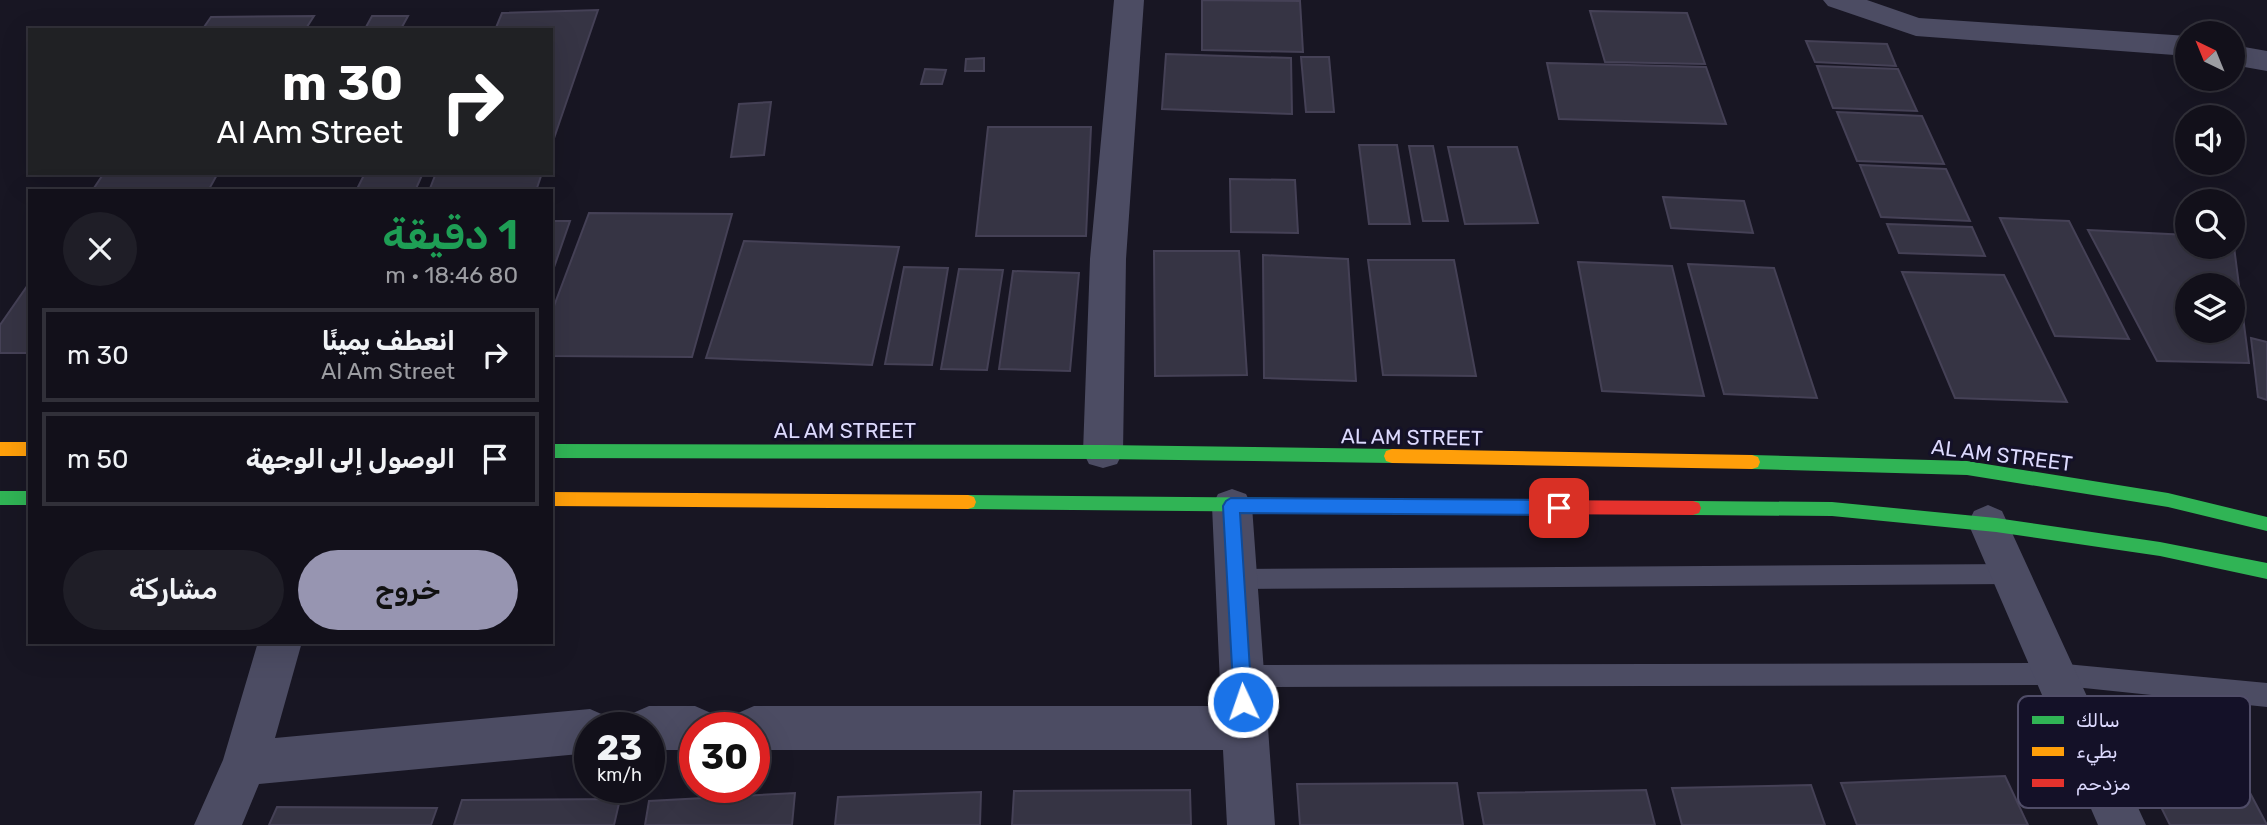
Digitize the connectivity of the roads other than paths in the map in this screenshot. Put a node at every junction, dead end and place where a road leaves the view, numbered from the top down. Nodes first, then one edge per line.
1 (1129, 0) edge
2 (1838, 0) edge
3 (2175, 45) edge
4 (2245, 57) edge
5 (2267, 61) edge
6 (0, 449) edge
7 (28, 449) edge
8 (553, 451) edge
9 (1102, 452) junction
10 (0, 498) edge
11 (28, 498) edge
12 (553, 499) edge
13 (1231, 506) junction
14 (1988, 523) junction
15 (2267, 524) edge
16 (2267, 571) edge
17 (2011, 574) junction
18 (1236, 579) junction
19 (279, 644) edge
20 (2055, 674) junction
21 (1241, 676) junction
22 (2267, 695) edge
23 (2065, 696) edge
24 (770, 728) edge
25 (1244, 728) junction
26 (574, 733) edge
27 (246, 763) junction
28 (2114, 808) edge
29 (218, 825) edge
30 (1251, 825) edge
31 (2122, 825) edge

1 - 9 street
2 - 3 street
4 - 5 street
6 - 7 main road
8 - 9 main road, AL AM STREET
9 - 15 main road, AL AM STREET
10 - 11 main road
12 - 13 main road
13 - 14 main road
13 - 18 street
14 - 16 main road
14 - 17 street
17 - 18 lane
17 - 20 street
18 - 21 street
19 - 27 street
20 - 21 lane
20 - 22 lane
20 - 23 street
21 - 25 street
24 - 25 street
25 - 30 street
26 - 27 street
27 - 29 street
28 - 31 street

